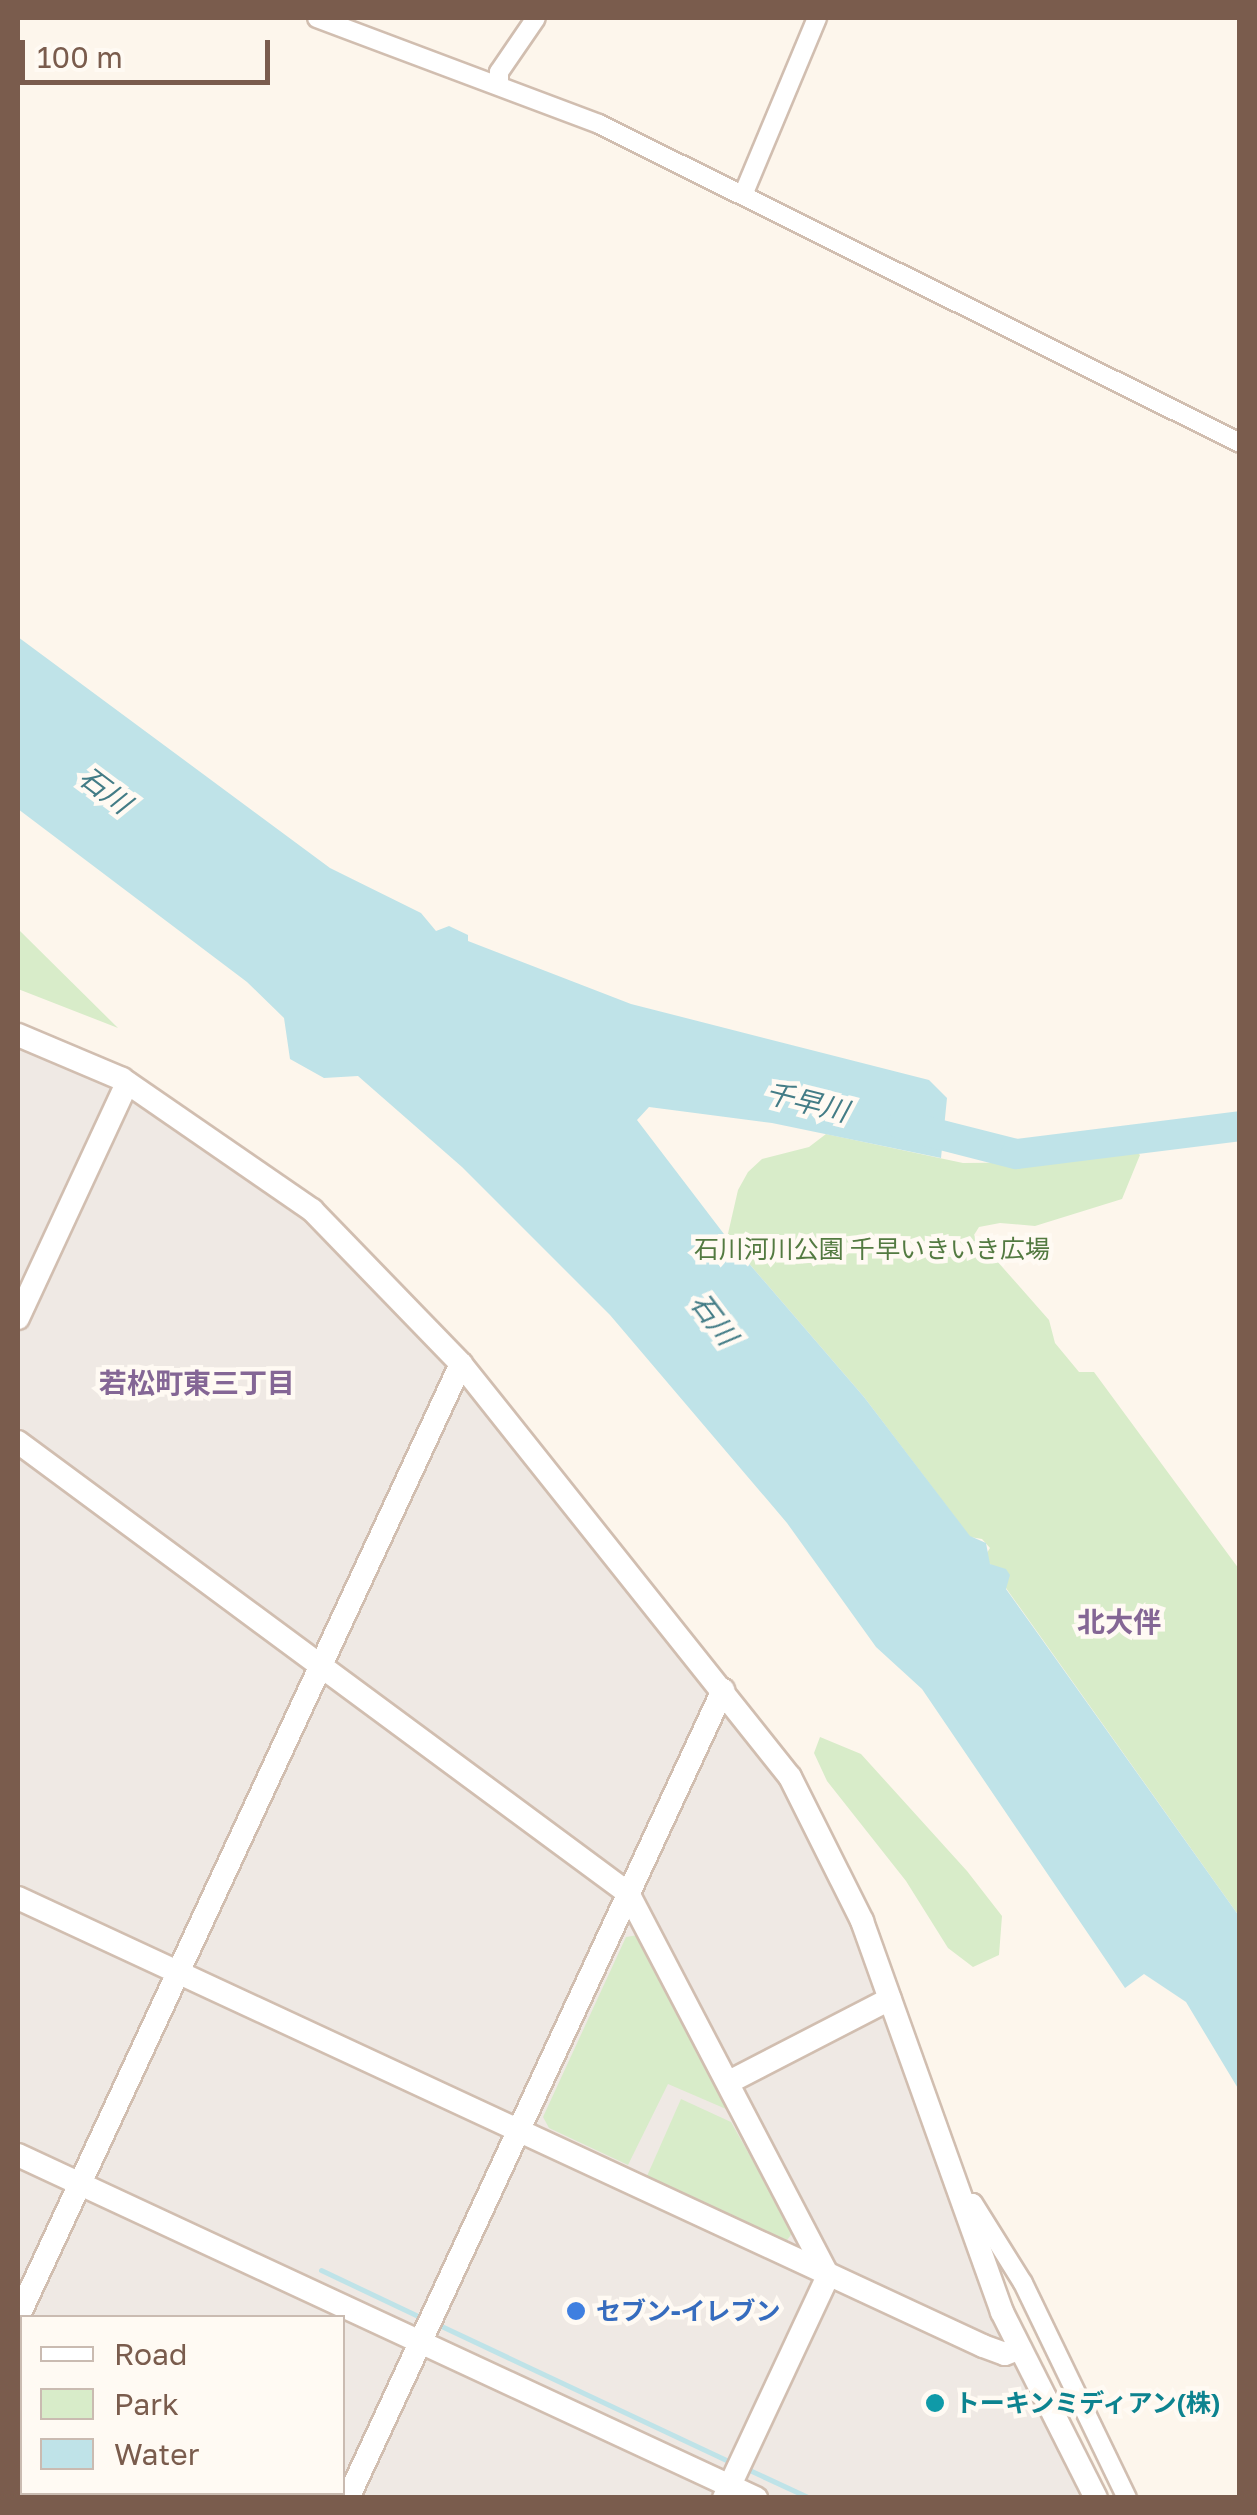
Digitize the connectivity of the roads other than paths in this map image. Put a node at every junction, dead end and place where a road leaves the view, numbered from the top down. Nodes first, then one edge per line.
1 (317, 18) edge
2 (536, 18) edge
3 (817, 18) edge
4 (499, 84) junction
5 (743, 195) junction
6 (1240, 443) edge
7 (18, 1035) edge
8 (126, 1082) junction
9 (18, 1318) edge
10 (461, 1364) junction
11 (18, 1442) edge
12 (322, 1663) junction
13 (723, 1690) junction
14 (628, 1893) junction
15 (18, 1898) edge
16 (178, 1973) junction
17 (890, 2000) junction
18 (728, 2082) junction
19 (518, 2131) junction
20 (18, 2154) edge
21 (80, 2184) junction
22 (963, 2206) junction
23 (827, 2274) junction
24 (18, 2317) edge
25 (420, 2341) junction
26 (1020, 2348) junction
27 (727, 2492) edge
28 (348, 2498) edge
29 (756, 2498) edge
30 (1096, 2498) edge
31 (1127, 2498) edge

1 - 4 street
2 - 4 street
3 - 5 street
4 - 5 street
5 - 6 street
7 - 8 street
8 - 9 street
8 - 10 street
10 - 12 street
10 - 13 street
11 - 12 street
12 - 14 street
12 - 16 street
13 - 14 street
13 - 17 street
14 - 18 street
14 - 19 street
15 - 16 street
16 - 19 street
16 - 21 street
17 - 18 street
17 - 22 street
18 - 23 street
19 - 23 street
19 - 25 street
20 - 21 street
21 - 24 street
21 - 25 street
22 - 26 street
22 - 31 street
23 - 26 street
23 - 27 street
25 - 27 street
25 - 28 street
26 - 30 street
27 - 29 street

